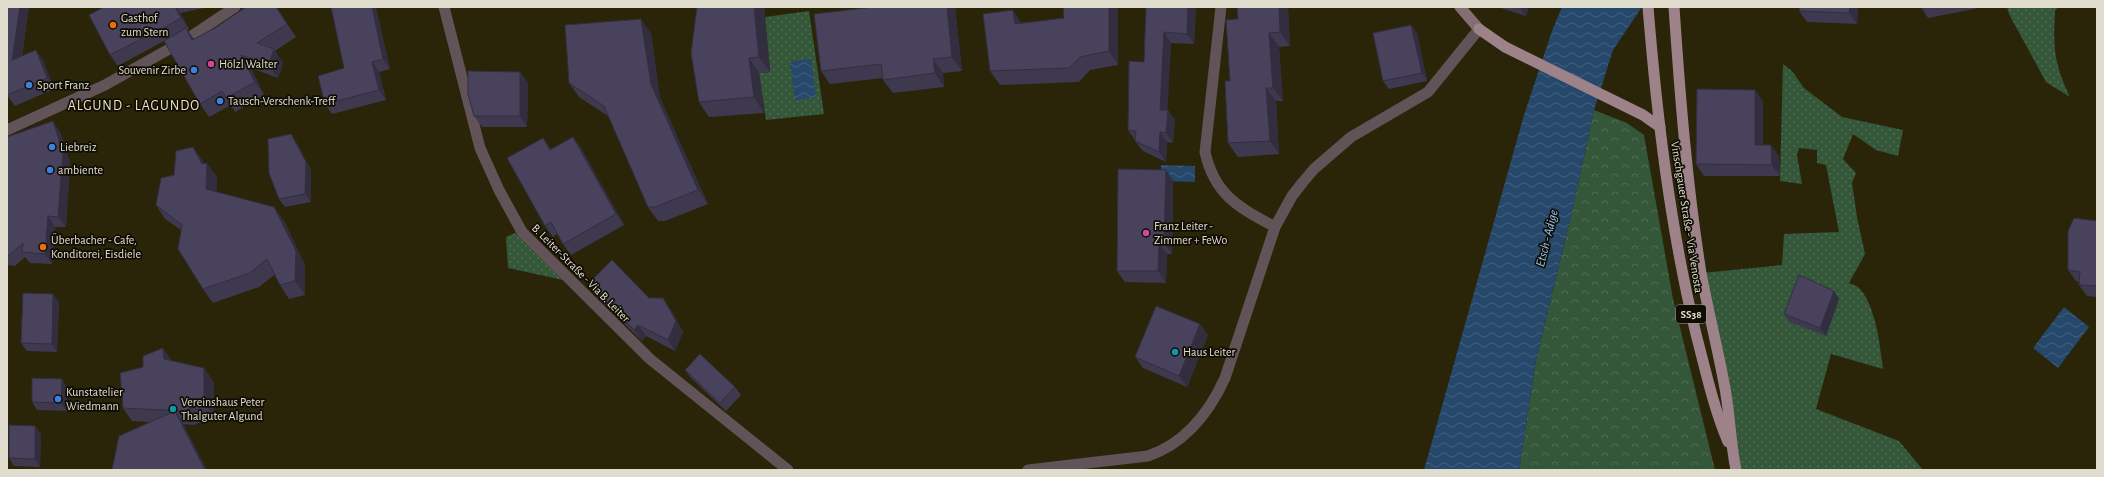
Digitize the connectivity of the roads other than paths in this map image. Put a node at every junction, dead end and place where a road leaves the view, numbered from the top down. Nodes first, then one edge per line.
1 (235, 7) edge
2 (446, 7) edge
3 (1221, 7) edge
4 (1460, 7) edge
5 (1648, 7) edge
6 (1674, 7) edge
7 (1480, 29) junction
8 (1660, 127) junction
9 (7, 130) edge
10 (1275, 227) junction
11 (1732, 450) junction
12 (788, 470) edge
13 (1028, 470) edge
14 (1736, 470) edge

1 - 9 street
2 - 12 street, B. Leiter-Straße - Via B. Leiter
3 - 10 street
4 - 7 main road
5 - 8 main road, Vinschgauer Straße - Via Venosta / SS38
6 - 11 main road, Vinschgauer Straße - Via Venosta / SS38
7 - 8 main road
7 - 10 street
8 - 11 main road, Vinschgauer Straße - Via Venosta / SS38
10 - 13 street
11 - 14 main road, Vinschgauer Straße - Via Venosta / SS38

